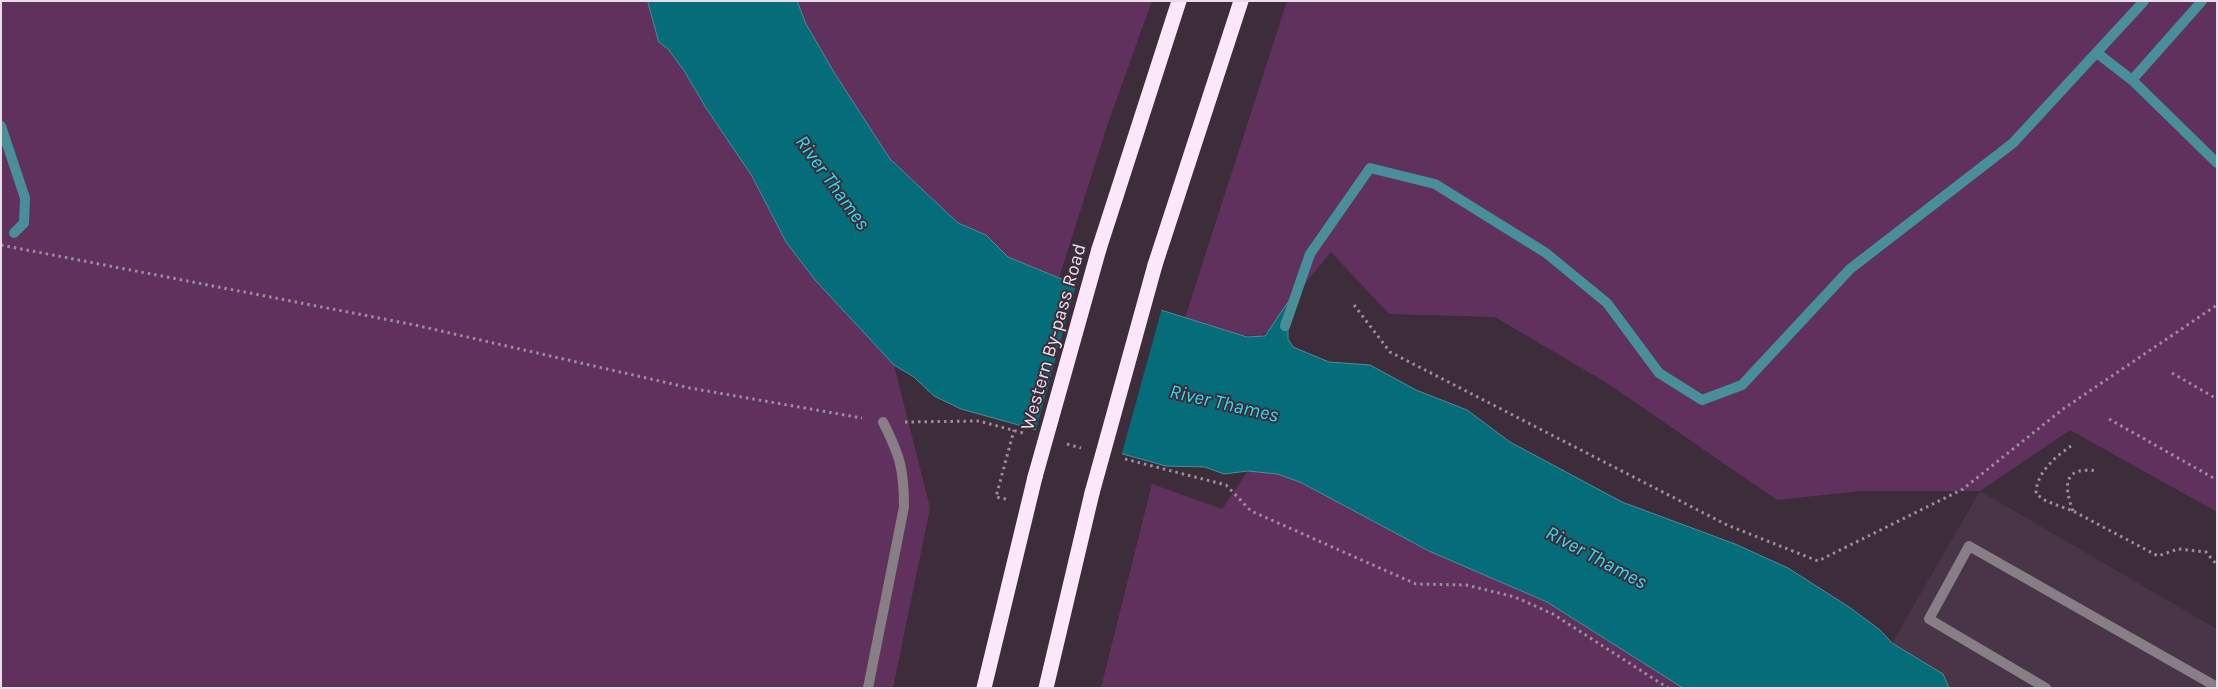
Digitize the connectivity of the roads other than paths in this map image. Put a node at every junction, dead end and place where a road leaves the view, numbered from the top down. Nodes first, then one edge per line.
1 (1180, 1) edge
2 (1241, 1) edge
3 (883, 422) road end
4 (2217, 687) edge
5 (868, 688) edge
6 (984, 688) edge
7 (1046, 688) edge
8 (2046, 688) edge

1 - 6 highway, Western By-pass Road, bridge
2 - 7 highway, bridge
3 - 5 lane
4 - 8 lane

